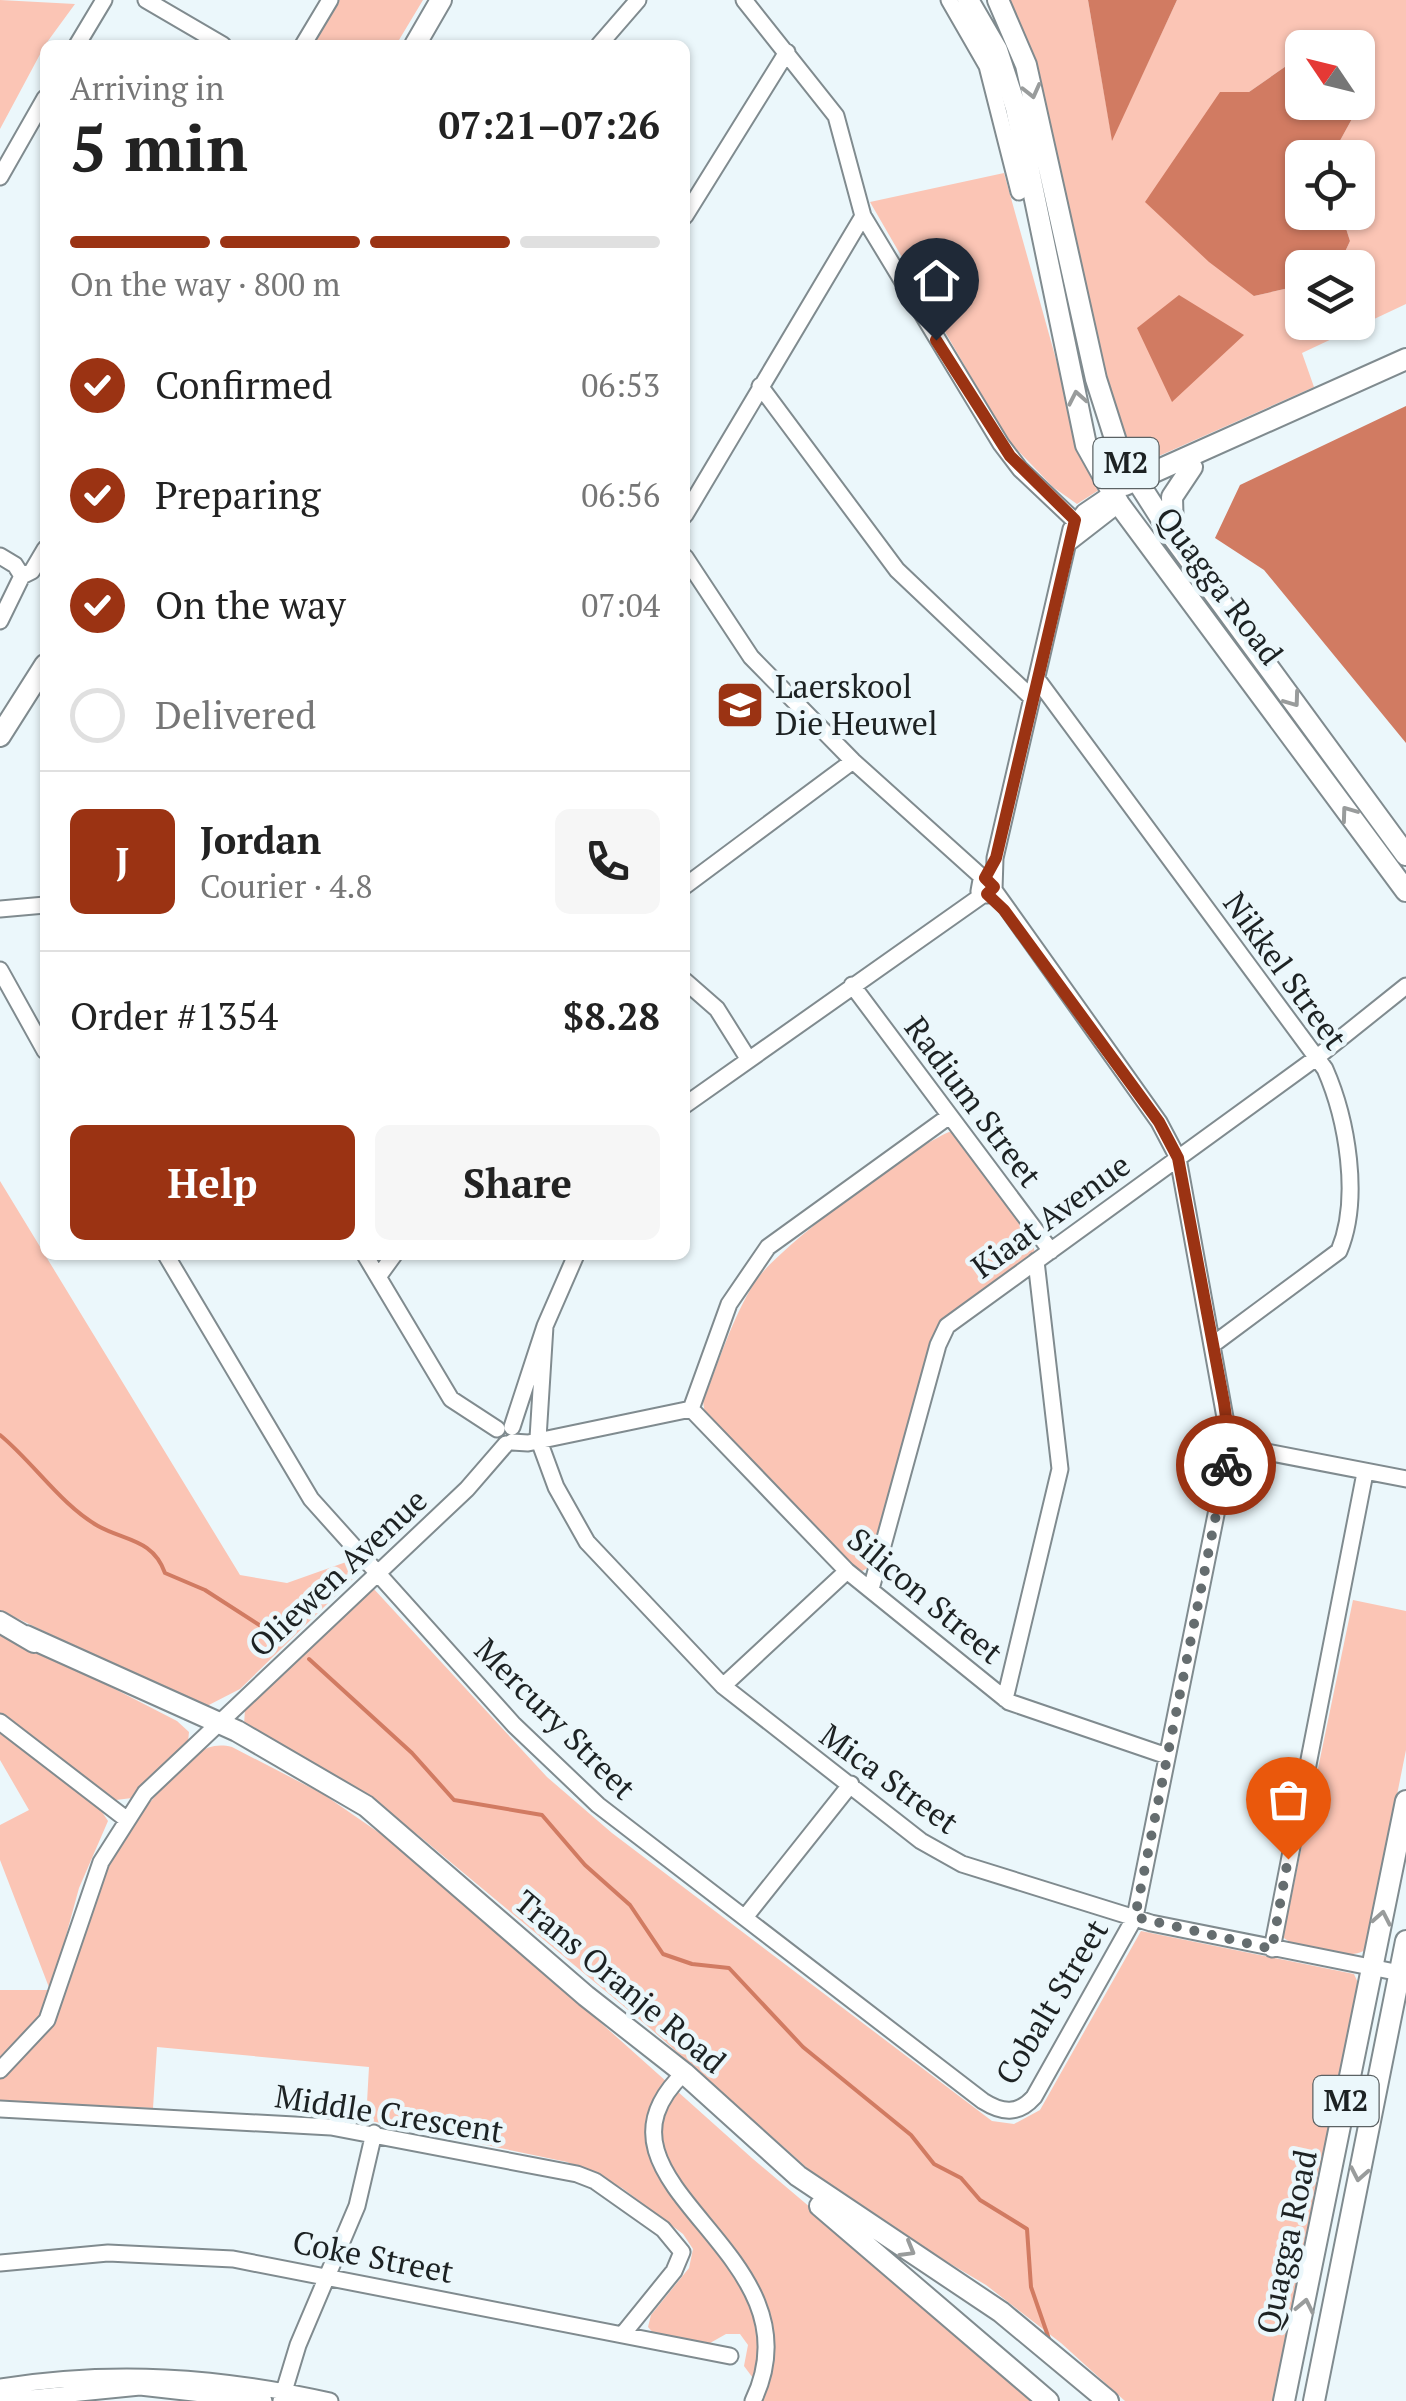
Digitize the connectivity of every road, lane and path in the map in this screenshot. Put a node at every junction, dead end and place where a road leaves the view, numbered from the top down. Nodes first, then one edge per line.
1 (104, 0) edge
2 (146, 0) edge
3 (330, 0) edge
4 (441, 0) edge
5 (638, 0) edge
6 (744, 0) edge
7 (949, 0) edge
8 (968, 0) edge
9 (998, 0) edge
10 (80, 40) edge
11 (214, 40) edge
12 (306, 40) edge
13 (418, 40) edge
14 (603, 40) edge
15 (787, 52) junction
16 (40, 107) edge
17 (0, 176) edge
18 (1019, 192) dead end
19 (690, 208) edge
20 (863, 216) junction
21 (1406, 360) edge
22 (1406, 371) edge
23 (760, 386) junction
24 (1192, 467) junction
25 (1139, 484) junction
26 (1116, 498) junction
27 (690, 506) edge
28 (1075, 520) junction
29 (1174, 537) junction
30 (1070, 542) junction
31 (0, 556) edge
32 (40, 557) edge
33 (690, 565) edge
34 (19, 570) junction
35 (0, 621) edge
36 (40, 673) edge
37 (1037, 678) junction
38 (1032, 698) junction
39 (0, 736) edge
40 (853, 761) junction
41 (1406, 855) edge
42 (690, 882) edge
43 (985, 886) junction
44 (1406, 891) edge
45 (40, 905) edge
46 (0, 909) edge
47 (0, 970) edge
48 (690, 985) edge
49 (852, 985) junction
50 (1406, 986) edge
51 (40, 1042) edge
52 (1316, 1058) junction
53 (749, 1060) junction
54 (690, 1101) edge
55 (948, 1117) junction
56 (1178, 1158) junction
57 (1051, 1251) junction
58 (169, 1260) edge
59 (368, 1260) edge
60 (390, 1260) edge
61 (574, 1260) edge
62 (1036, 1261) junction
63 (378, 1277) junction
64 (545, 1326) junction
65 (1215, 1344) junction
66 (692, 1409) junction
67 (512, 1436) junction
68 (1230, 1445) junction
69 (1366, 1473) junction
70 (1406, 1479) edge
71 (379, 1572) junction
72 (847, 1572) junction
73 (871, 1589) junction
74 (0, 1622) edge
75 (723, 1686) junction
76 (1005, 1698) junction
77 (0, 1722) edge
78 (216, 1727) junction
79 (1167, 1756) junction
80 (850, 1784) junction
81 (1406, 1801) edge
82 (126, 1819) junction
83 (746, 1916) junction
84 (1135, 1917) junction
85 (1406, 1942) edge
86 (1272, 1949) junction
87 (1372, 1967) junction
88 (1400, 1973) junction
89 (0, 2070) edge
90 (684, 2073) junction
91 (0, 2109) edge
92 (1016, 2110) joint
93 (374, 2133) junction
94 (798, 2176) junction
95 (0, 2263) edge
96 (328, 2276) junction
97 (623, 2334) junction
98 (730, 2356) dead end
99 (3, 2393) edge
100 (139, 2394) edge
101 (282, 2396) edge
102 (260, 2397) edge
103 (1107, 2400) edge
104 (330, 2401) edge
105 (753, 2401) edge
106 (1048, 2401) edge
107 (1284, 2401) edge
108 (1314, 2401) edge

1 - 10 street
2 - 11 street
3 - 12 street
4 - 13 main road
5 - 14 street
6 - 15 street
7 - 18 street
26 -> 8 main road, Quagga Road / M2
9 -> 25 main road, Quagga Road / M2
15 - 19 street
15 - 20 street
16 - 17 street
20 - 23 street
20 - 28 street
21 - 25 main road, M2
22 - 24 main road, M2
23 - 27 street
23 - 38 street
24 - 25 main road, M2
24 - 29 main road
25 - 26 main road, M2
25 - 29 main road, Quagga Road / M2
26 - 28 street
26 - 30 street
44 -> 26 main road, Quagga Road / M2
28 - 30 street
29 -> 41 main road, Quagga Road / M2
30 - 37 street
31 - 34 street
32 - 34 street
33 - 40 street, Cobalt Street
34 - 35 street
36 - 39 main road
37 - 38 street
37 - 52 street, Nikkel Street
38 - 43 street
40 - 42 street
40 - 43 street, Cobalt Street
43 - 49 street
43 - 56 street, Cobalt Street
45 - 46 street
47 - 51 street
48 - 53 street
49 - 53 street
49 - 55 street, Radium Street
50 - 52 street, Kiaat Avenue
52 - 56 street, Kiaat Avenue
52 - 65 street, Nikkel Street
53 - 54 street
55 - 57 street, Radium Street
55 - 66 street
56 - 57 street, Kiaat Avenue
56 - 65 street, Cobalt Street
57 - 62 street, Kiaat Avenue
58 - 71 street, Mercury Street
59 - 63 street
60 - 63 street
61 - 64 street, Oliewen Avenue
62 - 73 street, Kiaat Avenue
62 - 76 street
63 - 67 street
64 - 67 street, Oliewen Avenue
64 - 67 street, Oliewen Avenue
65 - 68 street, Cobalt Street
66 - 67 street
66 - 72 street, Silicon Street
67 - 71 street, Oliewen Avenue
67 - 75 street, Mica Street
68 - 69 street
68 - 79 street, Cobalt Street
69 - 70 street
69 - 86 street
71 - 78 street, Oliewen Avenue
71 - 83 street, Mercury Street
72 - 73 street, Silicon Street
72 - 75 street
73 - 76 street, Silicon Street
74 - 78 main road, Trans Oranje Road
75 - 80 street, Mica Street
76 - 79 street, Silicon Street
77 - 82 street
78 - 82 street
78 - 90 main road, Trans Oranje Road
79 - 84 street, Cobalt Street
80 - 83 street
80 - 84 street, Mica Street
87 -> 81 main road, Quagga Road / M2
82 - 89 street
83 - 92 street, Mercury Street
84 - 86 street, Mica Street
84 - 92 street, Cobalt Street
85 - 88 main road, Quagga Road / M2
86 - 87 street, Mica Street
87 - 88 street, Mica Street
107 -> 87 main road, Quagga Road / M2
88 -> 108 main road, Quagga Road / M2
90 - 94 main road, Trans Oranje Road
90 - 105 street
91 - 93 street, Middle Crescent
93 - 96 street
93 - 97 street, Middle Crescent
94 -> 103 main road, Trans Oranje Road
94 - 106 main road, Trans Oranje Road
95 - 96 street, Coke Street
96 - 97 street, Coke Street
96 - 101 street
97 - 98 street, Coke Street
99 - 100 street
99 - 102 street
100 - 102 street
101 - 102 street
101 - 104 street

